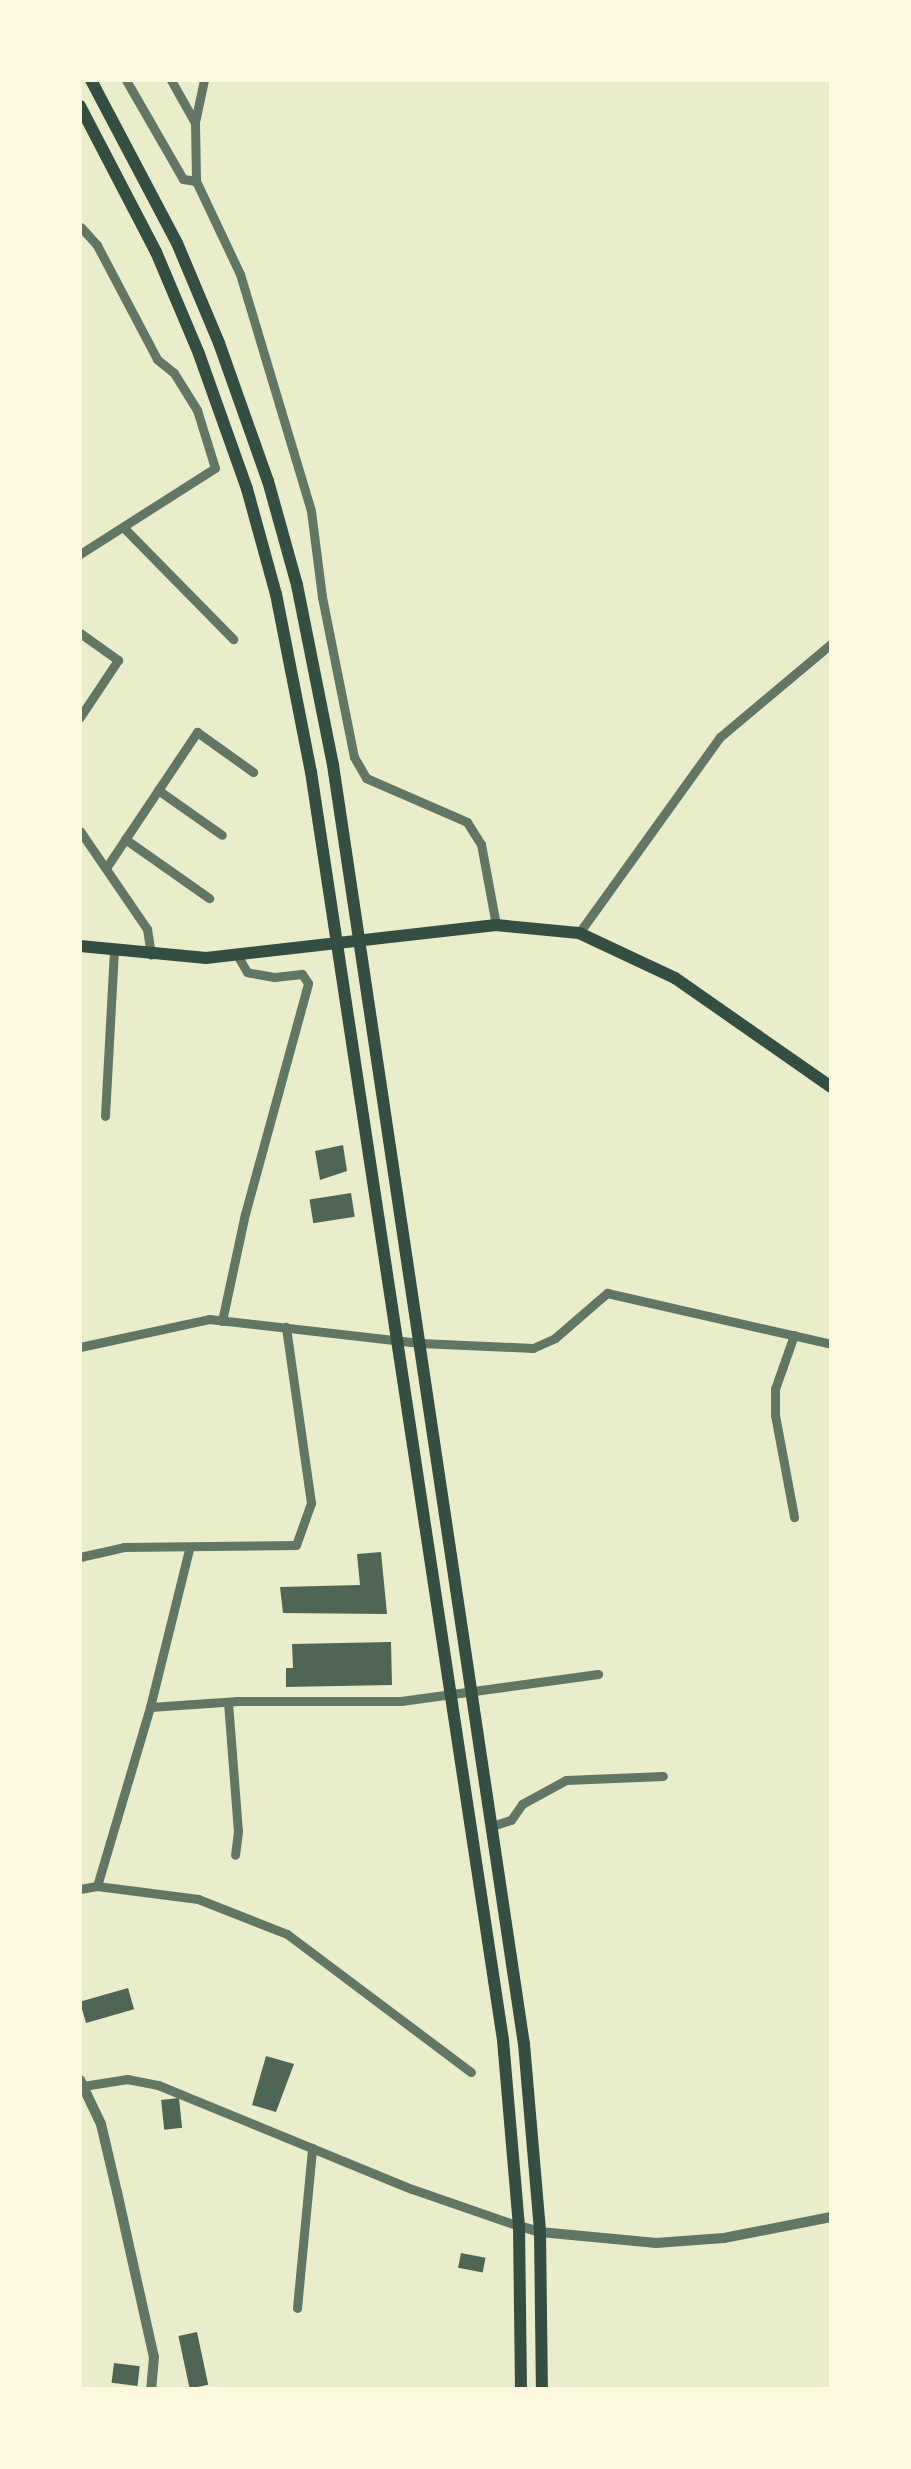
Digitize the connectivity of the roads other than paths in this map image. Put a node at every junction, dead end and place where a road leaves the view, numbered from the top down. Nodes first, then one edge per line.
1 (91, 80) edge
2 (126, 80) edge
3 (171, 80) edge
4 (204, 80) edge
5 (80, 106) edge
6 (195, 122) junction
7 (196, 181) junction
8 (81, 227) edge
9 (124, 528) junction
10 (80, 554) edge
11 (80, 632) edge
12 (234, 639) dead end
13 (831, 644) edge
14 (80, 717) edge
15 (253, 772) dead end
16 (158, 790) junction
17 (80, 832) edge
18 (222, 835) dead end
19 (125, 839) junction
20 (106, 868) junction
21 (209, 898) dead end
22 (496, 925) junction
23 (580, 933) junction
24 (360, 940) junction
25 (336, 942) junction
26 (80, 946) edge
27 (114, 950) junction
28 (152, 955) junction
29 (237, 956) junction
30 (831, 1087) edge
31 (105, 1116) dead end
32 (222, 1321) junction
33 (286, 1327) junction
34 (794, 1334) junction
35 (398, 1339) junction
36 (420, 1343) junction
37 (831, 1344) edge
38 (80, 1346) edge
39 (794, 1517) dead end
40 (190, 1549) junction
41 (80, 1557) edge
42 (598, 1674) dead end
43 (472, 1690) junction
44 (450, 1693) junction
45 (228, 1702) junction
46 (150, 1707) junction
47 (663, 1776) dead end
48 (492, 1826) junction
49 (235, 1855) dead end
50 (96, 1886) junction
51 (80, 1890) edge
52 (471, 2072) dead end
53 (82, 2083) edge
54 (312, 2148) junction
55 (831, 2217) edge
56 (519, 2226) junction
57 (540, 2232) junction
58 (298, 2308) dead end
59 (153, 2385) edge
60 (521, 2389) edge
61 (542, 2389) edge

1 - 24 main road
2 - 7 street
3 - 6 street
4 - 6 street
5 - 25 main road
6 - 7 street
7 - 22 street
8 - 9 street
9 - 10 street
9 - 12 street
11 - 14 street
13 - 23 street
15 - 16 street
16 - 18 street
16 - 19 street
17 - 20 street
19 - 20 street
19 - 21 street
20 - 28 street
22 - 23 main road
22 - 24 main road
23 - 30 main road
24 - 25 main road
24 - 36 main road
25 - 29 main road
25 - 35 main road
26 - 27 main road
27 - 28 main road
27 - 31 street
28 - 29 main road
29 - 32 street
32 - 33 street
32 - 38 street
33 - 35 street
33 - 40 street
34 - 36 street
34 - 37 street
34 - 39 street
35 - 36 street
35 - 44 main road
36 - 43 main road
40 - 41 street
40 - 46 street
42 - 43 street
43 - 44 street
43 - 48 main road
44 - 45 street
44 - 56 main road
45 - 46 street
45 - 49 street
46 - 50 street
47 - 48 street
48 - 57 main road
50 - 51 street
50 - 52 street
53 - 54 street
53 - 59 street
54 - 56 street
54 - 58 street
55 - 57 street
56 - 57 street
56 - 60 main road
57 - 61 main road

